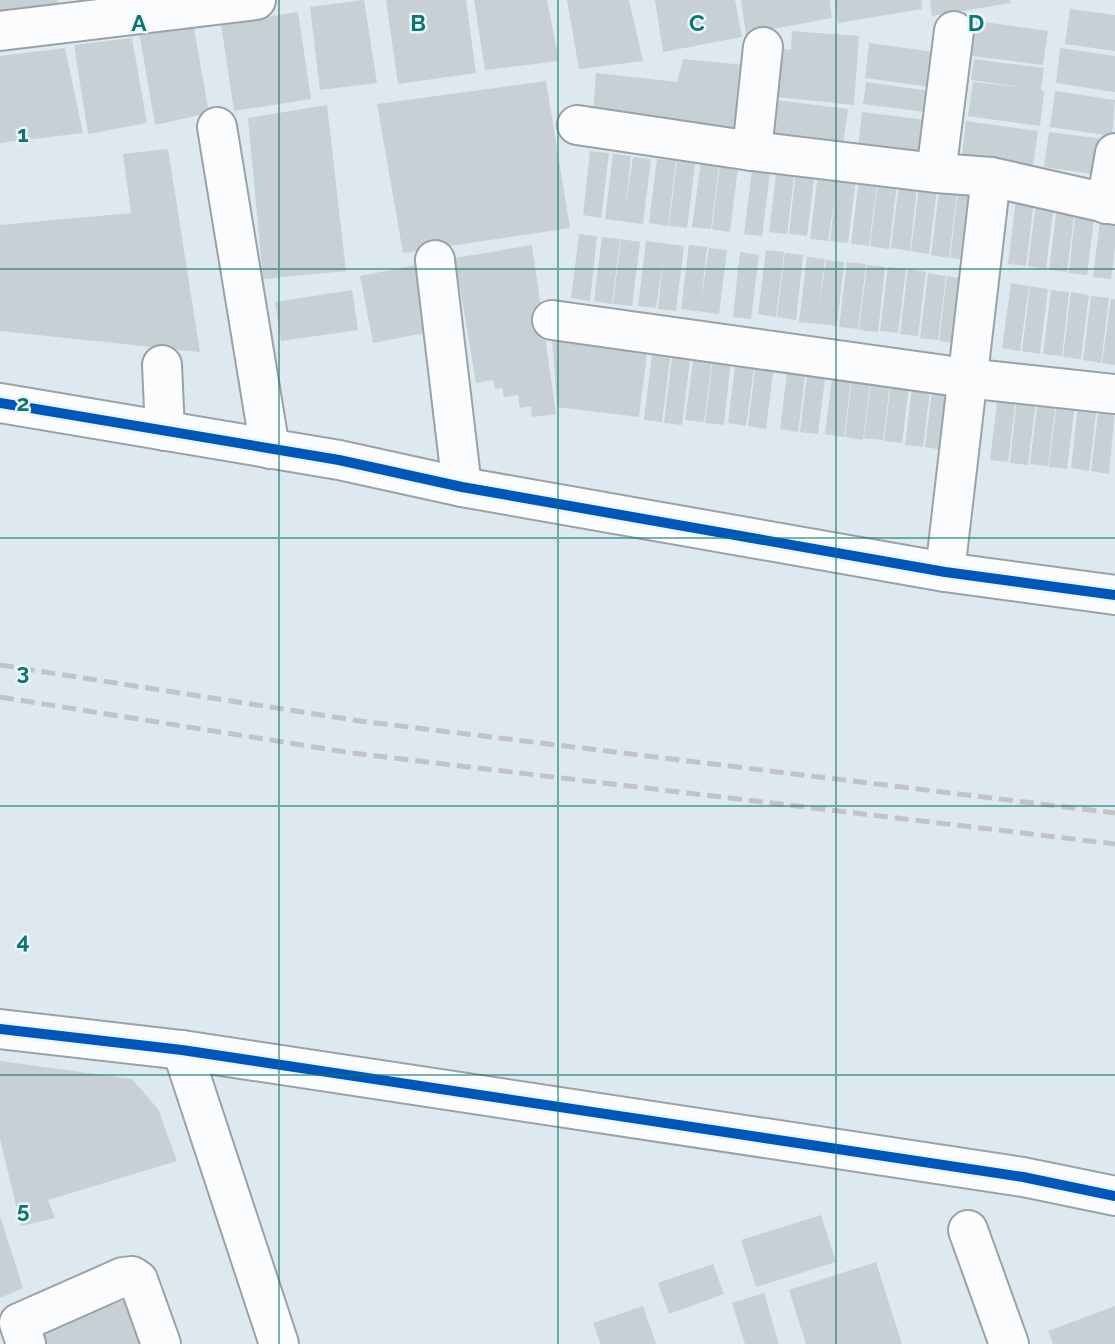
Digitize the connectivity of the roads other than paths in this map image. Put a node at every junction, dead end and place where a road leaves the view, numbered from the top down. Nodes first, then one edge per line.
1 (257, 0) edge
2 (163, 6) edge
3 (0, 31) edge
4 (954, 31) dead end
5 (763, 47) dead end
6 (578, 125) dead end
7 (217, 127) dead end
8 (752, 151) junction
9 (1115, 153) edge
10 (936, 173) junction
11 (991, 177) junction
12 (1110, 204) edge
13 (435, 260) dead end
14 (552, 320) dead end
15 (162, 365) dead end
16 (966, 378) junction
17 (1115, 394) edge
18 (0, 403) edge
19 (165, 431) junction
20 (270, 449) junction
21 (461, 487) junction
22 (945, 572) junction
23 (1115, 595) edge
24 (0, 1029) edge
25 (183, 1050) junction
26 (1115, 1196) edge
27 (968, 1230) dead end
28 (26, 1344) edge
29 (160, 1344) edge
30 (279, 1344) edge
31 (1009, 1344) edge

1 - 2 street
2 - 3 street
4 - 10 street
5 - 8 street
6 - 8 street
7 - 20 street
8 - 10 street
9 - 12 street
10 - 11 street
11 - 12 street
11 - 16 street
13 - 21 street
14 - 16 street
15 - 19 street
16 - 17 street
16 - 22 street
18 - 19 street
19 - 20 street
20 - 21 street
21 - 22 street
22 - 23 street
24 - 25 street
25 - 26 street
25 - 30 street
27 - 31 street
28 - 29 street

